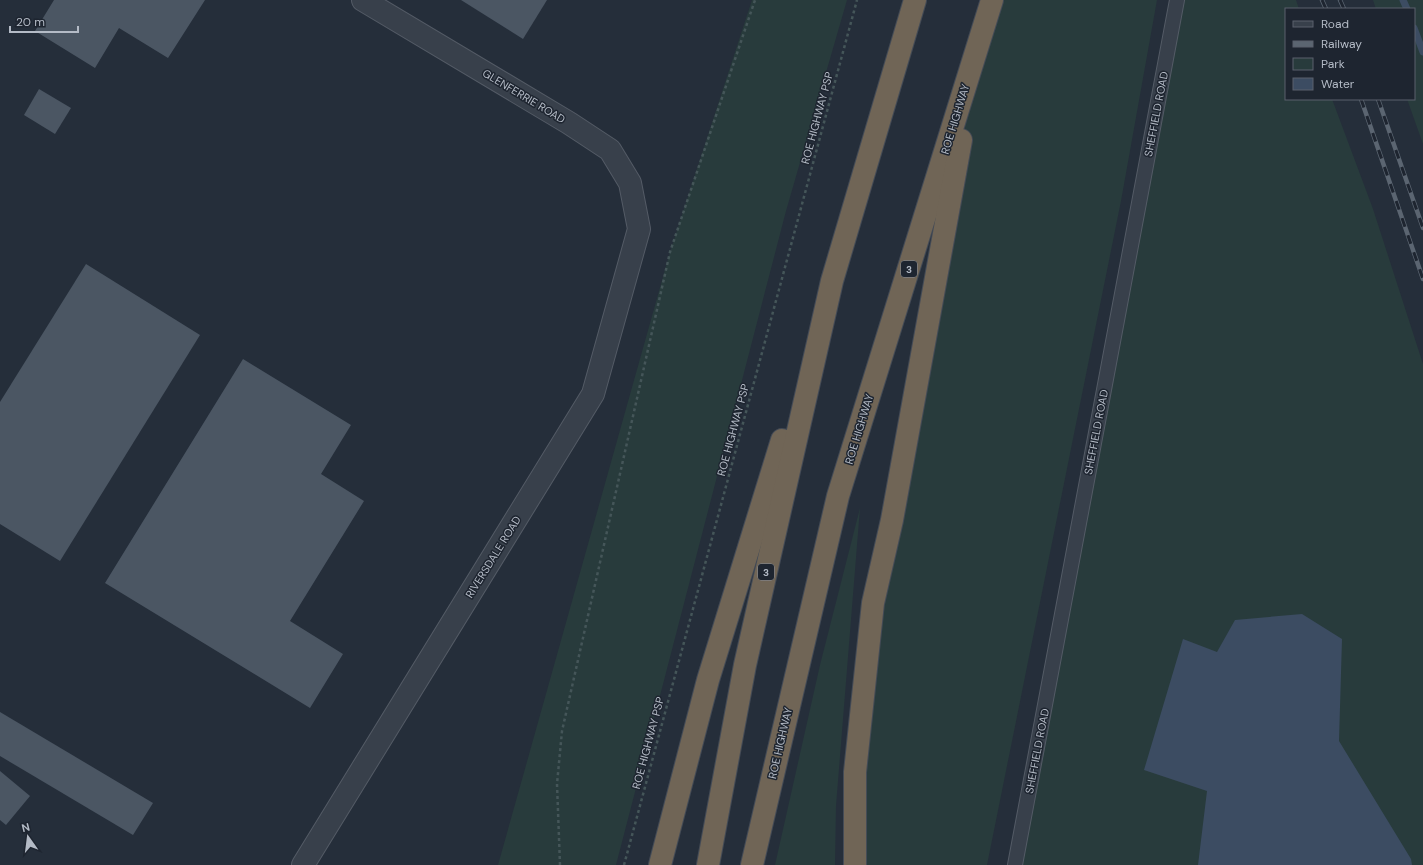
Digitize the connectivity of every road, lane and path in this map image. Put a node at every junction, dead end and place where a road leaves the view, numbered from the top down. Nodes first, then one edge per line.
1 (363, 0) edge
2 (755, 0) edge
3 (857, 0) edge
4 (915, 0) edge
5 (992, 0) edge
6 (1177, 0) edge
7 (979, 43) junction
8 (639, 229) joint
9 (832, 281) junction
10 (303, 865) edge
11 (560, 865) edge
12 (624, 865) edge
13 (660, 865) edge
14 (708, 865) edge
15 (752, 865) edge
16 (855, 865) edge
17 (1015, 865) edge

1 - 8 street, GLENFERRIE ROAD
2 - 11 path
3 - 12 path, ROE HIGHWAY PSP
4 - 9 highway, 3
5 - 7 highway, ROE HIGHWAY / 3
6 - 17 lane, SHEFFIELD ROAD
7 - 15 highway, ROE HIGHWAY / 3
7 - 16 highway
8 - 10 street, RIVERSDALE ROAD
9 - 13 highway
9 - 14 highway, 3

